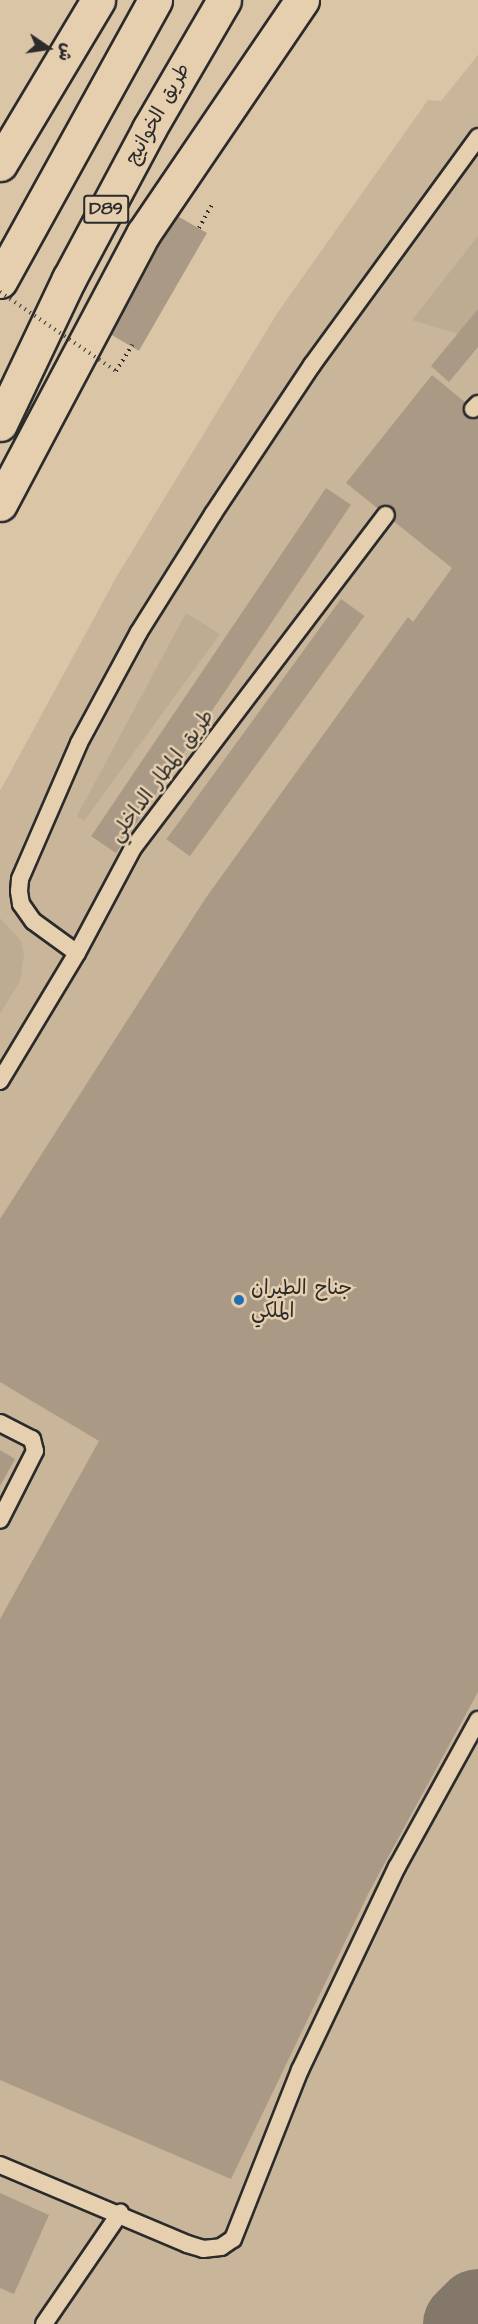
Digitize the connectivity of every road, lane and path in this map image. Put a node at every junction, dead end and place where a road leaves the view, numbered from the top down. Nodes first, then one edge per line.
1 (98, 0) edge
2 (155, 0) edge
3 (224, 0) edge
4 (302, 0) edge
5 (478, 137) edge
6 (0, 164) edge
7 (212, 205) dead end
8 (199, 228) dead end
9 (0, 281) edge
10 (0, 292) edge
11 (132, 345) dead end
12 (0, 424) edge
13 (0, 504) edge
14 (386, 515) dead end
15 (77, 953) junction
16 (0, 1081) edge
17 (0, 1423) edge
18 (0, 1520) edge
19 (478, 1720) edge
20 (0, 2164) edge
21 (120, 2213) junction
22 (44, 2324) edge

1 - 6 main road
2 - 9 main road
3 - 12 main road, طريق الخوانيج / D89
4 - 13 main road
5 - 15 lane
7 - 8 path
10 - 11 path, bridge
14 - 15 lane, طريق المطار الداخلي
15 - 16 lane, طريق المطار الداخلي
17 - 18 lane
19 - 21 lane
20 - 21 lane
21 - 22 lane

